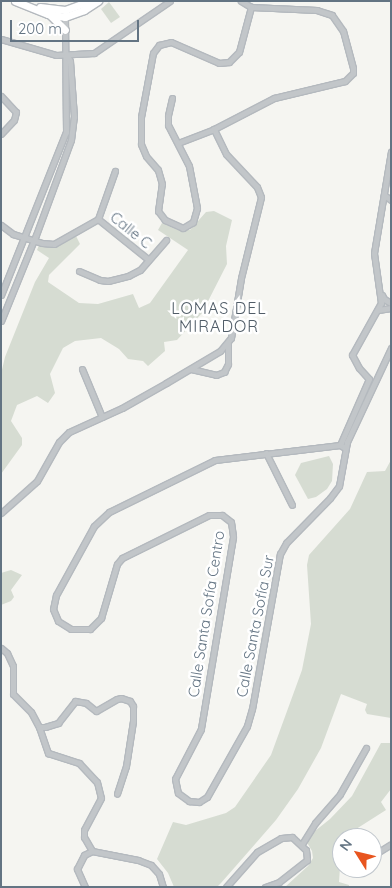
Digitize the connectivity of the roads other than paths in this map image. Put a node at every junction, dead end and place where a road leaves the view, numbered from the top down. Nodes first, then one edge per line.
1 (15, 1) edge
2 (25, 1) edge
3 (90, 1) edge
4 (98, 1) edge
5 (170, 1) edge
6 (241, 1) edge
7 (251, 7) junction
8 (65, 13) junction
9 (48, 14) junction
10 (65, 30) junction
11 (1, 38) edge
12 (66, 55) junction
13 (1, 96) edge
14 (172, 98) dead end
15 (214, 129) junction
16 (1, 134) edge
17 (178, 143) junction
18 (391, 150) edge
19 (115, 171) dead end
20 (384, 195) junction
21 (391, 200) edge
22 (98, 220) junction
23 (1, 225) edge
24 (25, 236) junction
25 (34, 240) junction
26 (166, 240) dead end
27 (149, 260) junction
28 (78, 271) dead end
29 (382, 294) junction
30 (1, 295) edge
31 (391, 302) edge
32 (391, 308) edge
33 (378, 310) junction
34 (1, 320) edge
35 (228, 343) junction
36 (391, 348) edge
37 (82, 369) dead end
38 (191, 369) junction
39 (379, 374) junction
40 (369, 379) junction
41 (102, 417) junction
42 (343, 446) junction
43 (266, 453) junction
44 (292, 505) dead end
45 (1, 513) edge
46 (1, 648) edge
47 (39, 727) junction
48 (366, 748) dead end
49 (117, 794) dead end
50 (186, 799) joint
51 (302, 844) junction
52 (391, 844) edge
53 (92, 851) junction
54 (382, 851) joint
55 (391, 851) edge
56 (85, 887) edge
57 (163, 887) edge
58 (226, 887) edge
59 (265, 887) edge

1 - 9 street
2 - 8 street
3 - 8 street
4 - 8 street
5 - 12 street
6 - 7 street
7 - 15 street
7 - 17 street
8 - 9 street
8 - 10 street
9 - 10 street
10 - 12 street
11 - 12 street
12 - 24 street
12 - 25 street
13 - 16 street
14 - 17 street
15 - 17 street
15 - 35 street
18 - 20 street
19 - 22 street, Calle C
20 - 21 street
20 - 29 street
22 - 25 street, Calle C
22 - 27 street, Calle C
23 - 24 street, Calle C
24 - 25 street, Calle C
24 - 30 street
25 - 34 street
26 - 27 street, Calle C
27 - 28 street, Calle C
29 - 31 street
29 - 33 street
32 - 33 street
33 - 40 street
35 - 38 street
35 - 38 street
36 - 39 street
37 - 41 street
38 - 41 street
39 - 40 street
39 - 42 street
40 - 42 street
41 - 45 street
42 - 43 street
42 - 50 street, Calle Santa Sofía Sur
43 - 44 street
43 - 50 street, Calle Santa Sofía Centro
46 - 47 street
47 - 49 street
47 - 53 street
48 - 51 street
51 - 58 street
51 - 59 street
52 - 54 street
53 - 56 street
53 - 57 street
54 - 55 street

